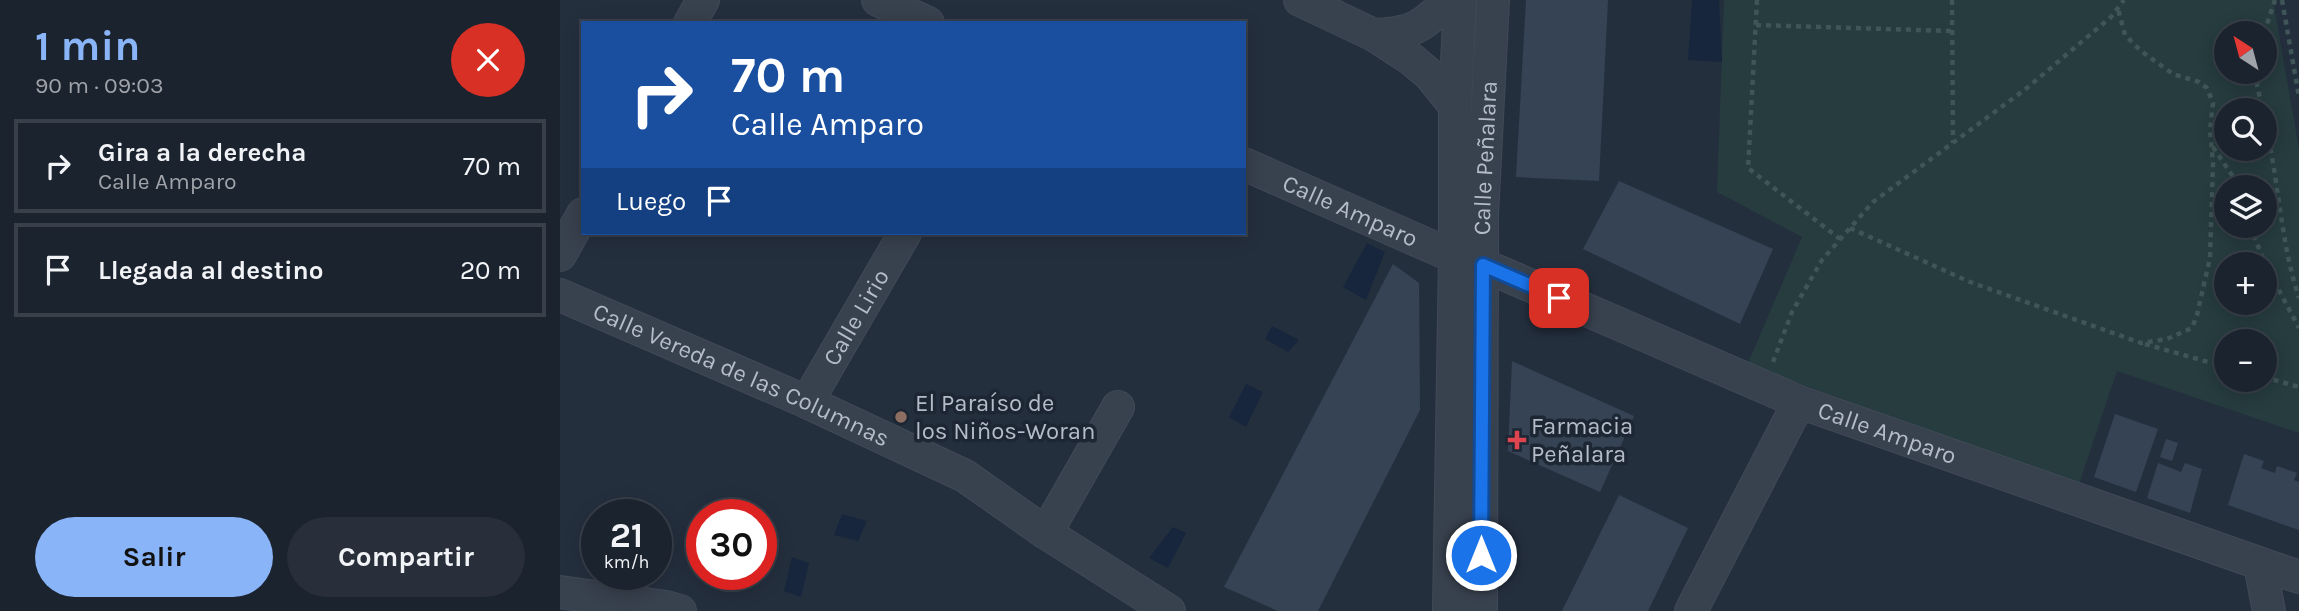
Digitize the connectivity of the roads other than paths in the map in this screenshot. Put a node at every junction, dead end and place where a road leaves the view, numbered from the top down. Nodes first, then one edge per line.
1 (703, 0) edge
2 (878, 0) edge
3 (1300, 0) edge
4 (1449, 0) edge
5 (1460, 0) edge
6 (1493, 0) edge
7 (691, 21) edge
8 (924, 21) edge
9 (1374, 35) junction
10 (1455, 106) junction
11 (1246, 165) edge
12 (581, 218) edge
13 (904, 235) edge
14 (560, 255) edge
15 (1469, 261) junction
16 (560, 295) edge
17 (807, 402) junction
18 (1799, 402) junction
19 (1118, 407) dead end
20 (1046, 533) junction
21 (2260, 565) junction
22 (2299, 577) edge
23 (560, 592) edge
24 (1703, 608) edge
25 (680, 611) edge
26 (1169, 611) edge
27 (1449, 611) edge
28 (1481, 611) edge
29 (2269, 611) edge

1 - 7 street
2 - 8 street
3 - 9 street
4 - 9 street
5 - 10 street, Calle Peñalara
6 - 15 street, Calle Peñalara
9 - 10 street
10 - 15 street, Calle Peñalara
11 - 15 street, Calle Amparo
12 - 14 street
13 - 17 street, Calle Lirio
15 - 18 street, Calle Amparo
15 - 27 street, Calle Peñalara
15 - 28 street, Calle Peñalara
16 - 17 street, Calle Vereda de las Columnas
17 - 20 street, Calle Vereda de las Columnas
18 - 21 street, Calle Amparo
18 - 24 street
19 - 20 street
20 - 26 street, Calle Vereda de las Columnas
21 - 22 street, Calle Amparo
21 - 29 street
23 - 25 street

